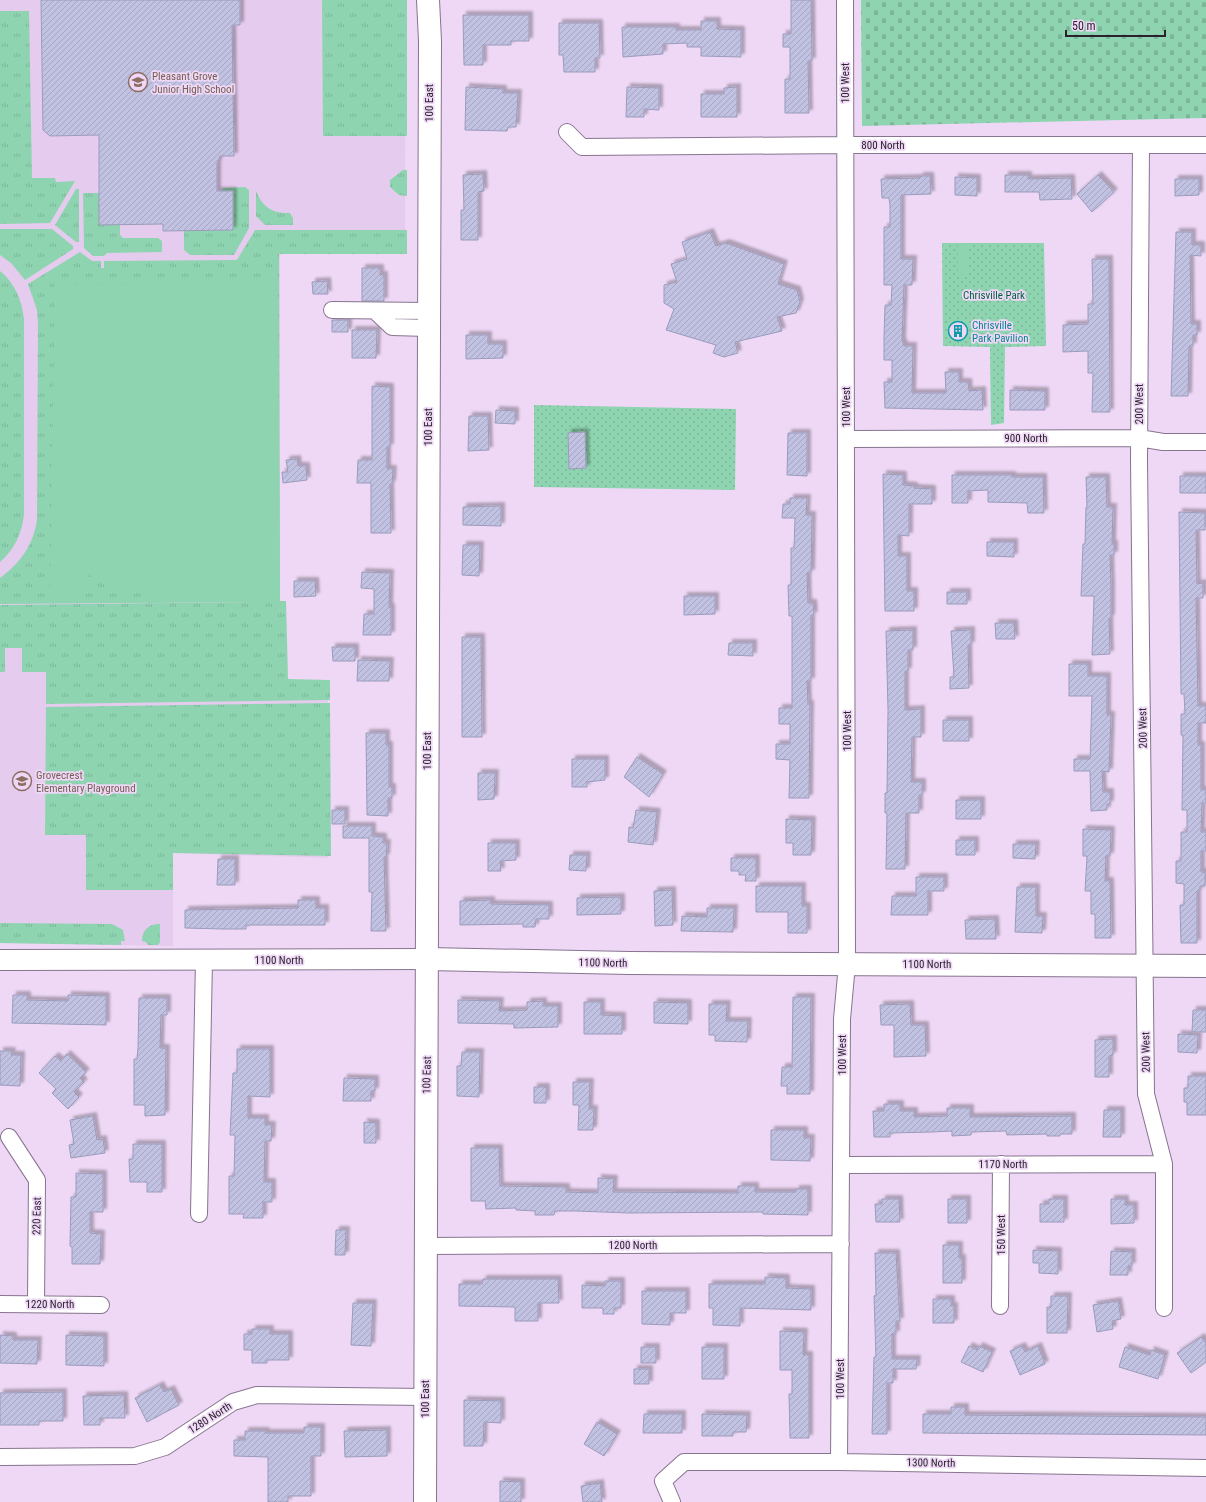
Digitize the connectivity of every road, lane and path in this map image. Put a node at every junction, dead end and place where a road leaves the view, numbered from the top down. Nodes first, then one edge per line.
1 (428, 0) edge
2 (845, 0) edge
3 (567, 132) dead end
4 (846, 145) junction
5 (1141, 145) junction
6 (1206, 145) edge
7 (332, 310) dead end
8 (428, 319) junction
9 (1139, 438) junction
10 (846, 439) junction
11 (1206, 442) edge
12 (428, 959) junction
13 (0, 960) edge
14 (204, 960) junction
15 (847, 964) junction
16 (1145, 965) junction
17 (1206, 966) edge
18 (9, 1137) dead end
19 (1001, 1164) junction
20 (1164, 1164) junction
21 (841, 1165) junction
22 (199, 1214) dead end
23 (841, 1244) junction
24 (425, 1246) junction
25 (0, 1304) edge
26 (36, 1304) junction
27 (101, 1304) dead end
28 (1000, 1306) dead end
29 (1164, 1308) dead end
30 (425, 1397) junction
31 (0, 1457) edge
32 (839, 1462) junction
33 (1206, 1468) edge
34 (425, 1502) edge
35 (672, 1502) edge

1 - 8 main road, 100 East
2 - 4 street, 100 West
3 - 4 street, 800 North
4 - 5 street, 800 North
4 - 10 street, 100 West
5 - 6 street, 800 North
5 - 9 street, 200 West
7 - 8 street
8 - 12 main road, 100 East
9 - 10 street, 900 North
9 - 11 street, 900 North
9 - 16 street, 200 West
10 - 15 street, 100 West
12 - 14 street, 1100 North
12 - 15 main road, 1100 North
12 - 24 main road, 100 East
13 - 14 street, 1100 North
14 - 22 street
15 - 16 main road, 1100 North
15 - 21 street, 100 West
16 - 17 main road, 1100 North
16 - 20 street, 200 West
18 - 26 street, 220 East
19 - 20 street, 1170 North
19 - 21 street, 1170 North
19 - 28 street, 150 West
20 - 29 street, 200 West
21 - 23 street, 100 West
23 - 24 street, 1200 North
23 - 32 street, 100 West
24 - 30 main road, 100 East
25 - 26 street, 1220 North
26 - 27 street, 1220 North
30 - 31 street, 1280 North
30 - 34 main road, 100 East
32 - 33 street, 1300 North
32 - 35 street, 1300 North

